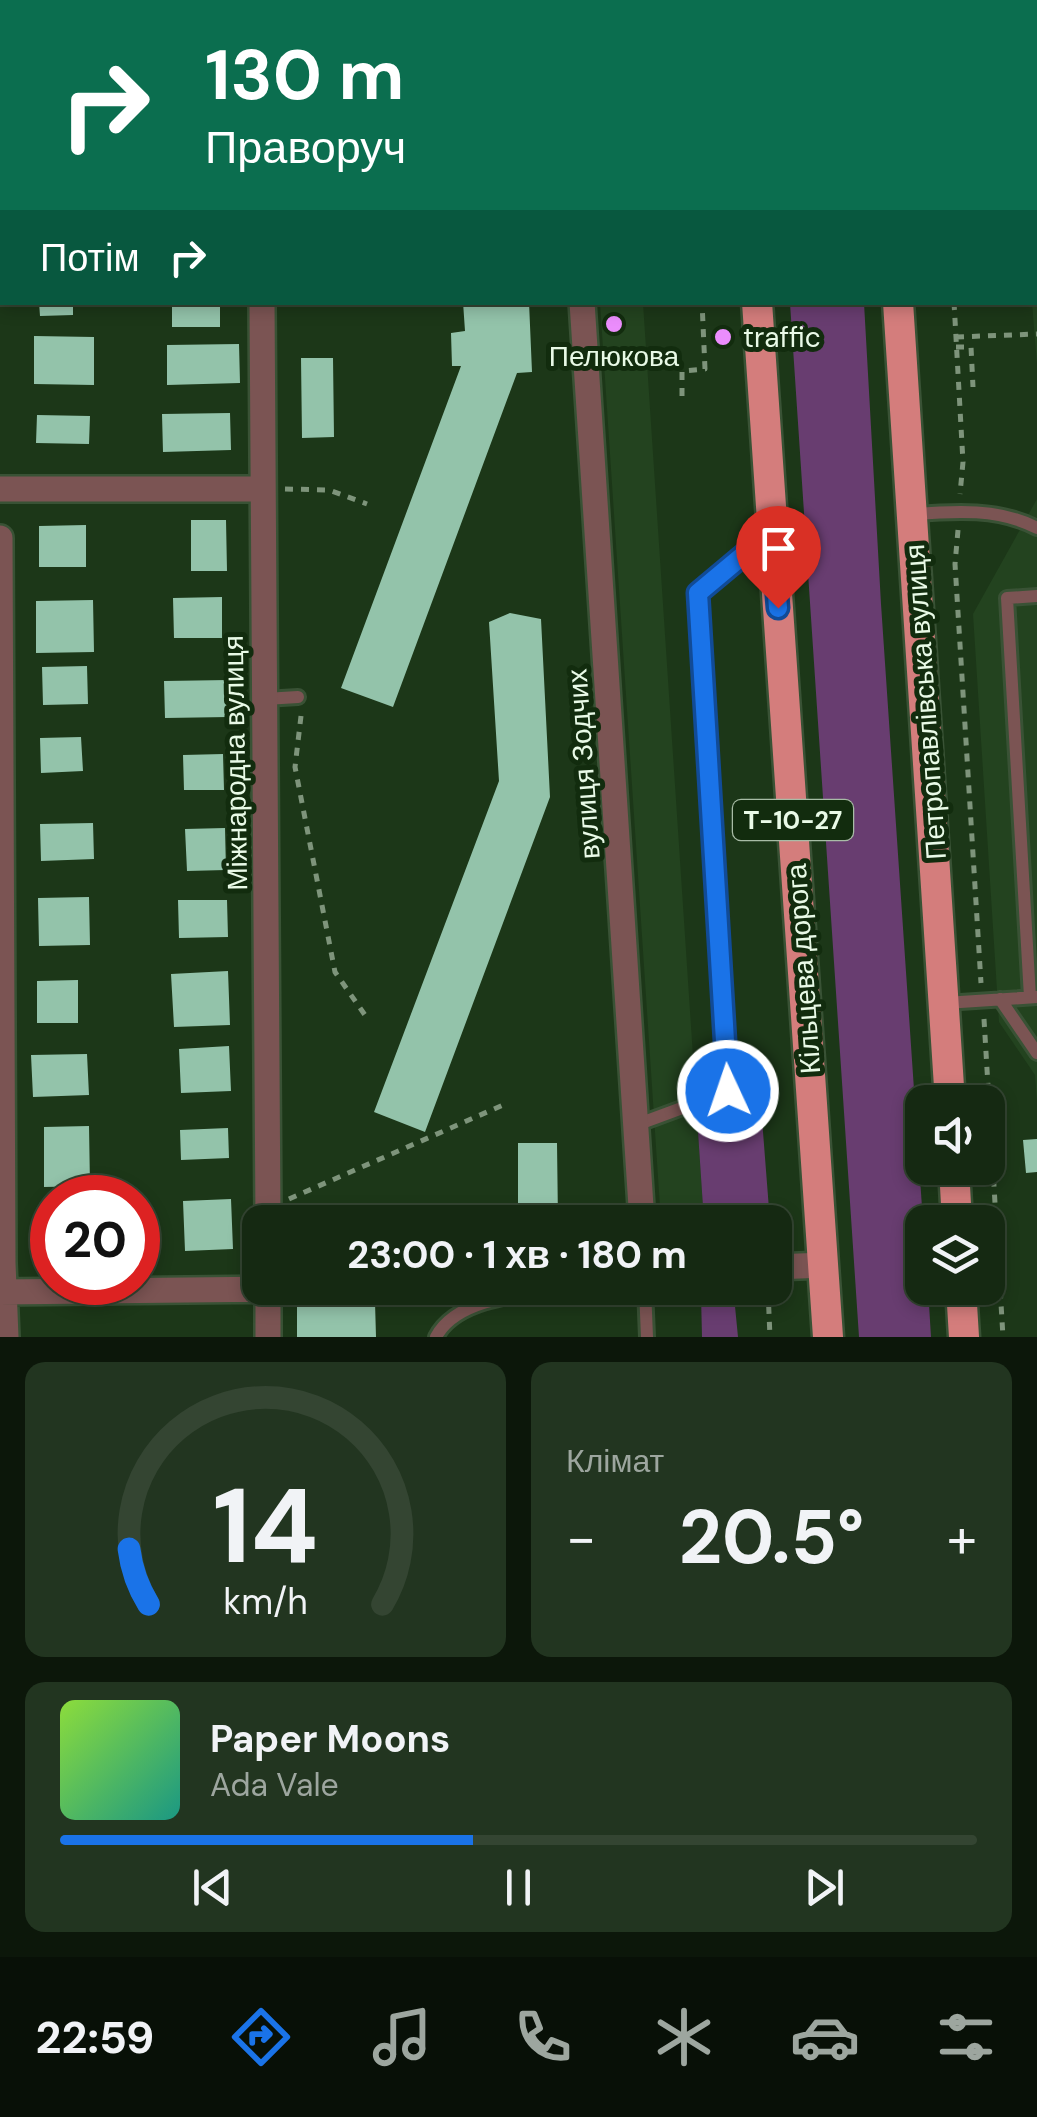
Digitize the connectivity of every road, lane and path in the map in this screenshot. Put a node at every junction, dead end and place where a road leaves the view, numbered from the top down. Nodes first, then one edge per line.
1 (262, 305) edge
2 (582, 305) edge
3 (702, 305) edge
4 (756, 305) edge
5 (898, 305) edge
6 (954, 305) edge
7 (1037, 334) edge
8 (956, 337) junction
9 (956, 347) junction
10 (974, 387) dead end
11 (682, 396) dead end
12 (262, 488) junction
13 (0, 489) edge
14 (367, 504) dead end
15 (959, 511) junction
16 (912, 514) junction
17 (1035, 523) edge
18 (772, 531) junction
19 (0, 538) edge
20 (1037, 596) edge
21 (265, 698) junction
22 (300, 702) joint
23 (1034, 997) edge
24 (1000, 999) junction
25 (982, 1000) junction
26 (945, 1003) junction
27 (367, 1018) dead end
28 (1037, 1052) edge
29 (949, 1085) edge
30 (503, 1104) dead end
31 (636, 1125) junction
32 (275, 1205) edge
33 (290, 1205) edge
34 (641, 1205) edge
35 (824, 1265) junction
36 (792, 1266) edge
37 (242, 1288) edge
38 (3, 1292) edge
39 (268, 1305) edge
40 (476, 1305) edge
41 (646, 1305) edge
42 (769, 1305) edge
43 (961, 1305) edge
44 (6, 1337) edge
45 (268, 1337) edge
46 (436, 1337) edge
47 (647, 1337) edge
48 (770, 1337) edge
49 (828, 1337) edge
50 (964, 1337) edge
51 (1003, 1337) edge

1 - 12 street, Міжнародна вулиця
2 - 31 street, вулиця Зодчих
3 - 11 path
4 - 18 highway, Кільцева дорога / Т-10-27
5 - 16 highway, Петропавлівська вулиця
6 - 8 path
7 - 8 path
8 - 9 path
9 - 10 path
9 - 15 path
12 - 13 street
12 - 14 path
12 - 21 street, Міжнародна вулиця
15 - 16 lane
15 - 17 lane
15 - 25 path
16 - 26 highway, Петропавлівська вулиця
18 - 31 lane
18 - 35 highway, Кільцева дорога / Т-10-27
19 - 38 street
20 - 23 lane
21 - 22 lane
21 - 32 street, Міжнародна вулиця
22 - 27 path
23 - 24 lane
24 - 25 lane
24 - 28 lane
25 - 26 lane
25 - 51 path
26 - 29 highway, Петропавлівська вулиця
30 - 33 path
31 - 34 street, вулиця Зодчих
35 - 36 street
35 - 49 highway, Кільцева дорога / Т-10-27
37 - 38 street
38 - 44 street
39 - 45 street
40 - 46 lane
41 - 47 lane
42 - 48 path
43 - 50 highway

